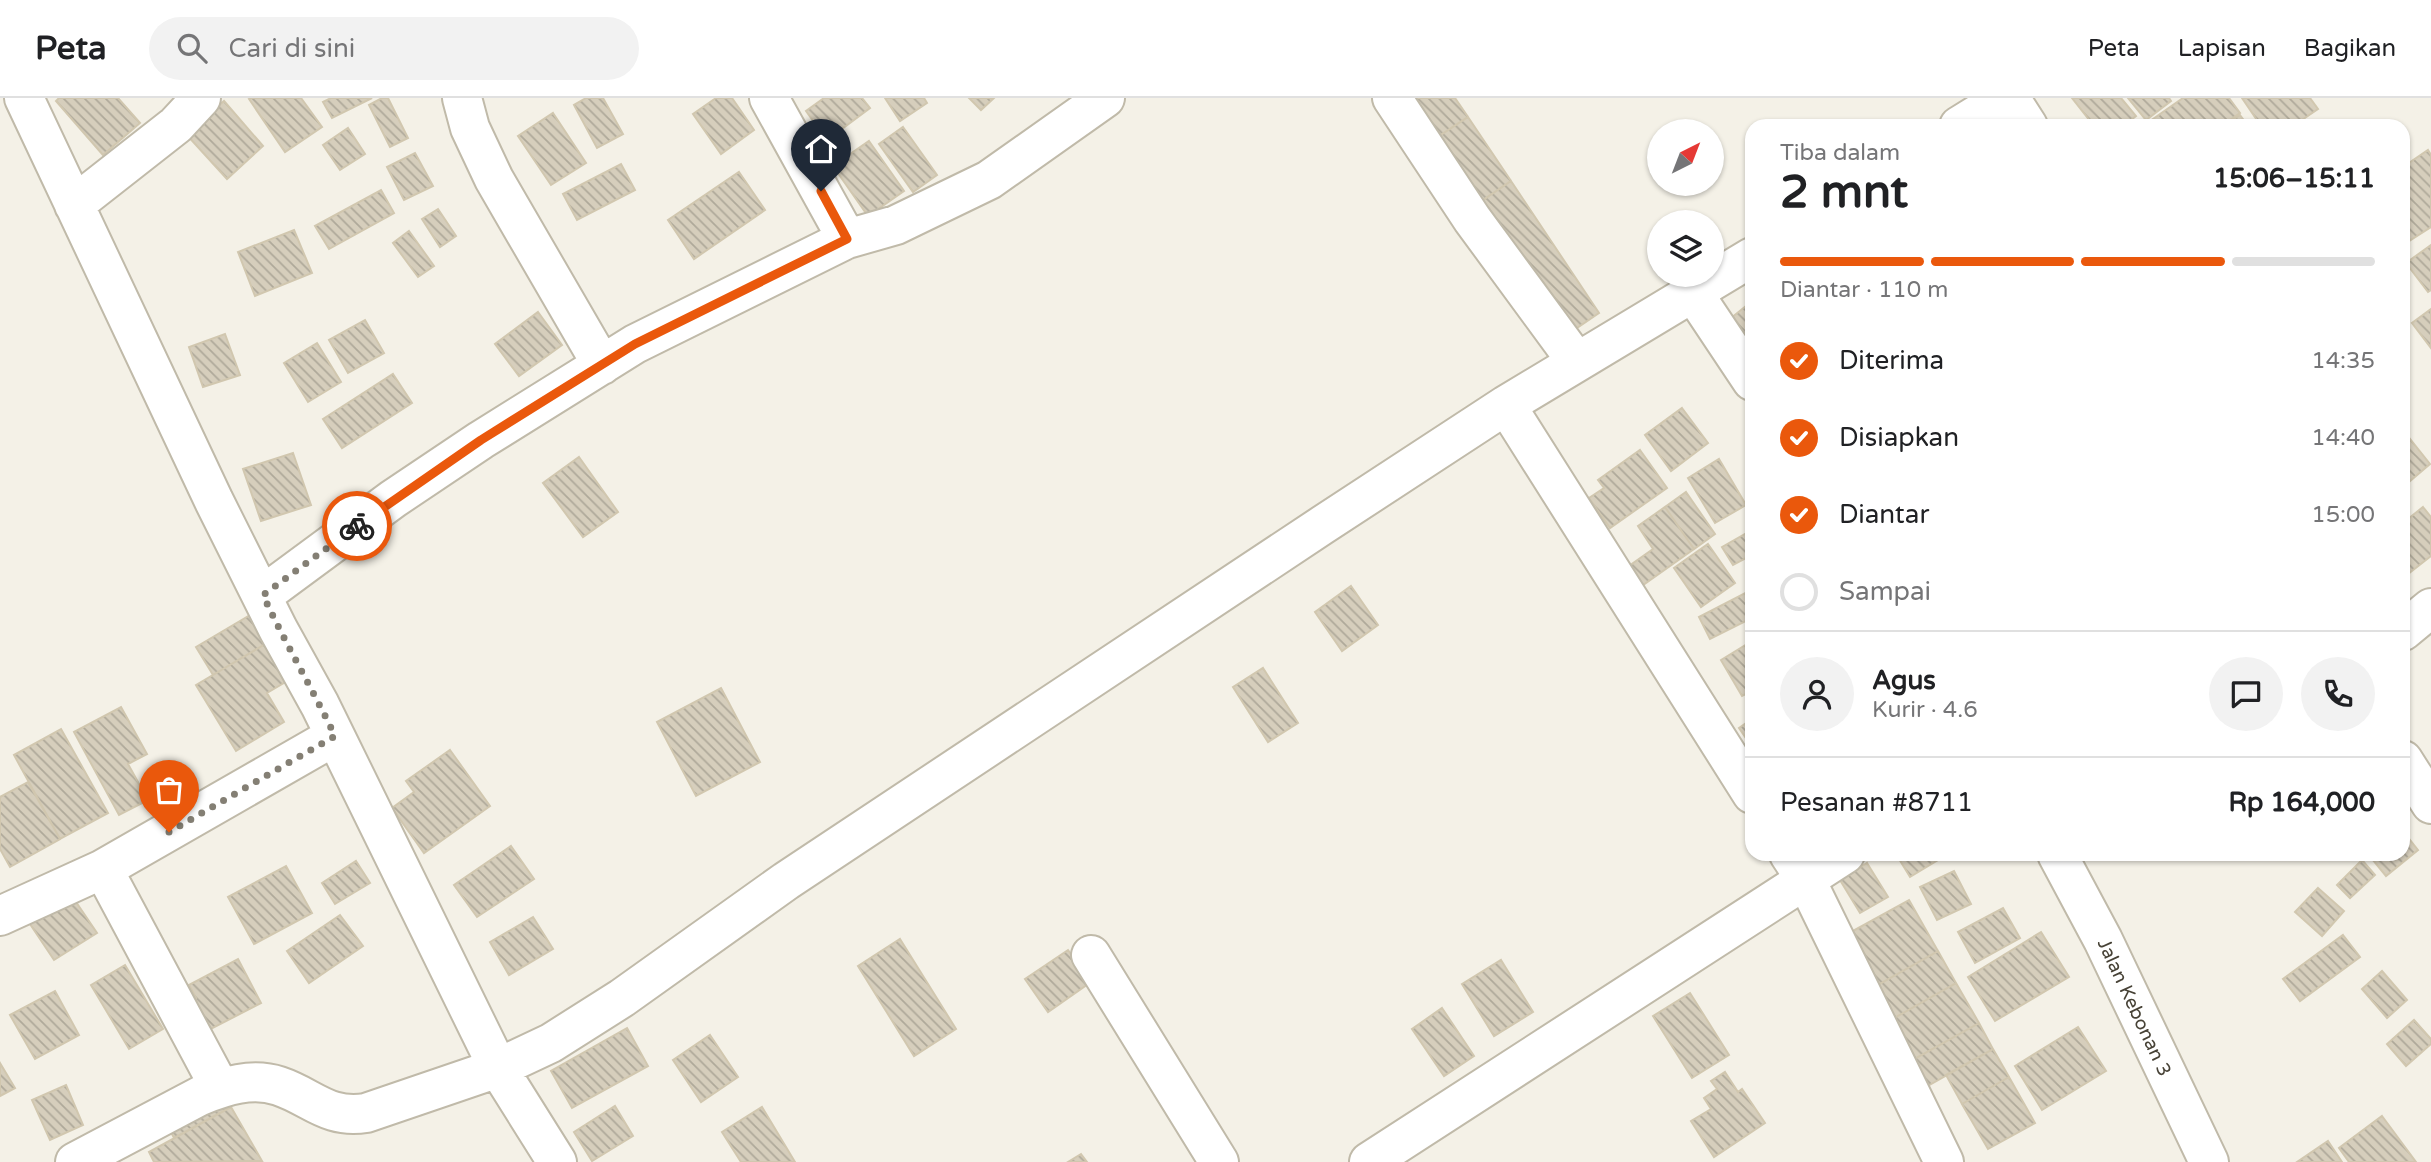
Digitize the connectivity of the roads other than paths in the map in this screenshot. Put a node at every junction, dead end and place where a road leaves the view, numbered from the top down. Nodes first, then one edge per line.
1 (24, 98) edge
2 (201, 98) edge
3 (462, 98) edge
4 (769, 98) edge
5 (1105, 98) edge
6 (1392, 98) edge
7 (2004, 98) edge
8 (2010, 98) edge
9 (1970, 119) edge
10 (2024, 119) edge
11 (74, 205) junction
12 (847, 239) junction
13 (1745, 261) edge
14 (1694, 294) junction
15 (1577, 362) junction
16 (602, 365) junction
17 (1745, 370) edge
18 (1506, 405) junction
19 (263, 595) junction
20 (2431, 608) edge
21 (2410, 626) edge
22 (335, 736) junction
23 (2410, 771) edge
24 (1745, 783) edge
25 (2431, 804) edge
26 (1820, 861) edge
27 (2061, 861) edge
28 (1798, 867) edge
29 (103, 869) junction
30 (0, 916) edge
31 (1091, 955) dead end
32 (498, 1068) junction
33 (220, 1088) junction
34 (75, 1162) edge
35 (557, 1162) edge
36 (1219, 1162) edge
37 (1369, 1162) edge
38 (1944, 1162) edge
39 (2209, 1162) edge

1 - 11 street
2 - 11 street
3 - 16 street
4 - 12 street
5 - 12 street
6 - 15 street
7 - 9 street
8 - 10 street
11 - 19 street
12 - 16 street
13 - 14 street
14 - 15 street
14 - 17 street
15 - 18 street
16 - 19 street
18 - 24 street
18 - 32 street
19 - 22 street
20 - 21 street
22 - 29 street
22 - 32 street
23 - 25 street
26 - 28 street
27 - 39 street, Jalan Kebonan 3
28 - 37 street
28 - 38 street
29 - 30 street
29 - 33 street
31 - 36 street
32 - 33 street
32 - 35 street
33 - 34 street

